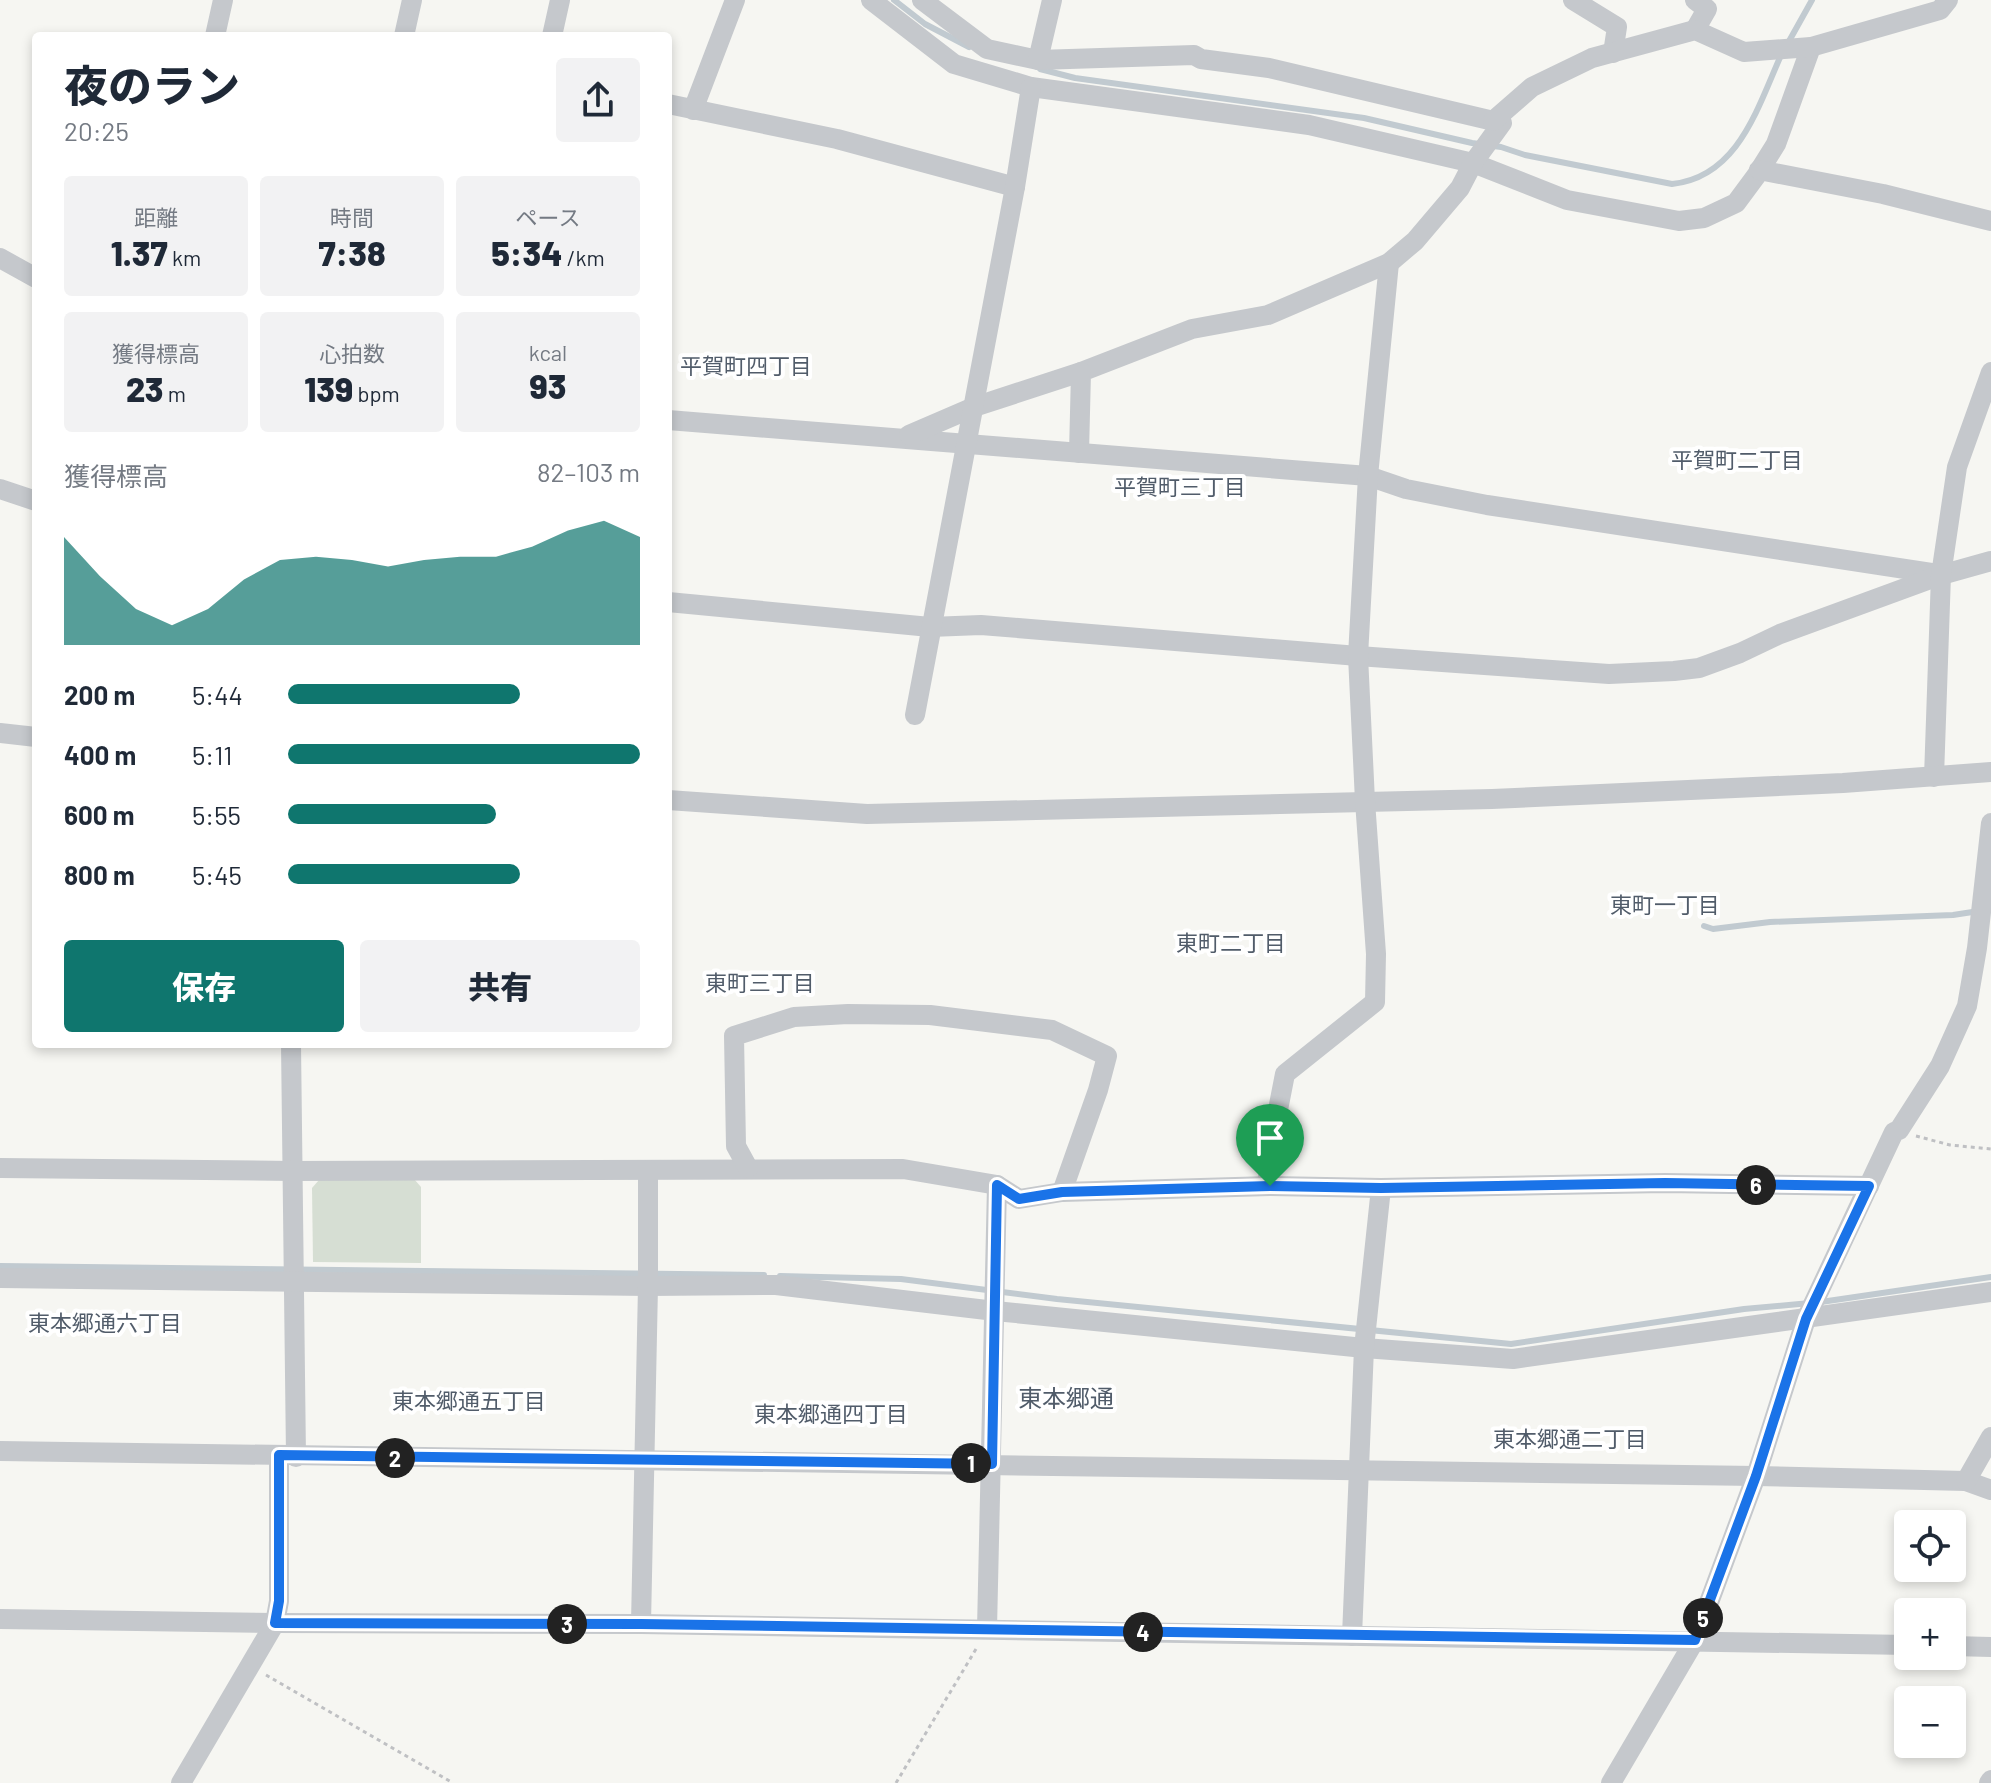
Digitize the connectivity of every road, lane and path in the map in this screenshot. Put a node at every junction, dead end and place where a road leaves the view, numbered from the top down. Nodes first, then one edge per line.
1 (223, 0) edge
2 (412, 0) edge
3 (560, 0) edge
4 (735, 0) edge
5 (871, 0) edge
6 (922, 0) edge
7 (1052, 0) edge
8 (1573, 0) edge
9 (1948, 0) edge
10 (1706, 3) edge
11 (1695, 30) junction
12 (216, 32) edge
13 (405, 32) edge
14 (553, 32) edge
15 (1811, 47) junction
16 (1613, 53) junction
17 (1038, 60) junction
18 (1031, 87) junction
19 (672, 105) edge
20 (693, 110) junction
21 (1493, 121) junction
22 (1473, 163) junction
23 (1759, 170) junction
24 (1015, 187) junction
25 (1991, 221) edge
26 (0, 258) edge
27 (1389, 263) junction
28 (32, 276) edge
29 (1081, 372) junction
30 (1991, 372) edge
31 (974, 407) junction
32 (672, 420) edge
33 (905, 437) junction
34 (967, 442) junction
35 (1079, 453) junction
36 (1368, 476) junction
37 (0, 489) edge
38 (32, 500) edge
39 (1991, 561) edge
40 (1941, 575) junction
41 (672, 602) edge
42 (930, 627) junction
43 (1358, 656) junction
44 (915, 715) dead end
45 (0, 733) edge
46 (32, 737) edge
47 (1991, 772) edge
48 (1934, 777) junction
49 (672, 800) edge
50 (1365, 801) junction
51 (1991, 823) edge
52 (291, 1048) edge
53 (1897, 1131) junction
54 (1991, 1149) edge
55 (0, 1168) edge
56 (748, 1168) junction
57 (648, 1170) junction
58 (293, 1171) junction
59 (997, 1185) junction
60 (1270, 1186) junction
61 (1869, 1186) junction
62 (1381, 1188) junction
63 (1062, 1192) junction
64 (0, 1278) edge
65 (293, 1282) junction
66 (648, 1286) junction
67 (1991, 1292) edge
68 (995, 1311) junction
69 (1807, 1317) junction
70 (1364, 1348) junction
71 (1991, 1437) edge
72 (0, 1451) edge
73 (288, 1456) junction
74 (645, 1459) junction
75 (992, 1464) junction
76 (1360, 1471) junction
77 (1756, 1476) junction
78 (1966, 1481) junction
79 (1991, 1490) edge
80 (0, 1619) edge
81 (275, 1623) junction
82 (641, 1624) junction
83 (987, 1629) junction
84 (1352, 1636) junction
85 (1695, 1640) junction
86 (1894, 1645) edge
87 (1966, 1646) edge
88 (1991, 1647) edge
89 (250, 1666) junction
90 (181, 1783) edge
91 (453, 1783) edge
92 (896, 1783) edge
93 (1611, 1783) edge

1 - 12 street
2 - 13 street
3 - 14 street
4 - 20 street
5 - 18 street
6 - 17 street
7 - 17 street
8 - 16 street
9 - 15 street
10 - 11 street
11 - 15 street
11 - 16 street
15 - 23 street
16 - 21 street
17 - 21 street
18 - 22 street
18 - 24 street
19 - 20 street
20 - 24 street
21 - 22 street
22 - 23 street
22 - 27 street
23 - 25 street
24 - 31 street
26 - 28 street
27 - 29 street
27 - 36 street
29 - 31 street
29 - 35 street
30 - 40 street
31 - 33 street
31 - 34 street
32 - 33 street
33 - 34 street
34 - 35 street
34 - 42 street
35 - 36 street
36 - 40 street
36 - 43 street
37 - 38 street
39 - 40 street
40 - 43 street
40 - 48 street
41 - 42 street
42 - 43 street
42 - 44 street
43 - 50 street
45 - 46 street
47 - 48 street
48 - 50 street
49 - 50 street
50 - 60 street
51 - 53 street
52 - 58 street
53 - 54 path
53 - 61 street
55 - 58 street
56 - 57 street
56 - 59 street
56 - 63 street
57 - 58 street
57 - 66 street
58 - 65 street
59 - 63 street
59 - 68 street
60 - 62 street
60 - 63 street
61 - 62 street
61 - 69 street
62 - 70 street
64 - 65 street
65 - 66 street
65 - 73 street
66 - 68 street
66 - 74 street
67 - 69 street
68 - 70 street
68 - 75 street
69 - 70 street
69 - 77 street
70 - 76 street
71 - 78 street
72 - 73 street
73 - 74 street
73 - 81 street
74 - 75 street
74 - 82 street
75 - 76 street
75 - 83 street
76 - 77 street
76 - 84 street
77 - 78 street
77 - 85 street
78 - 79 street
80 - 81 street
81 - 82 street
81 - 89 street
82 - 83 street
83 - 84 street
83 - 92 path
84 - 85 street
85 - 86 street
85 - 93 street
87 - 88 street
89 - 90 street
89 - 91 path

